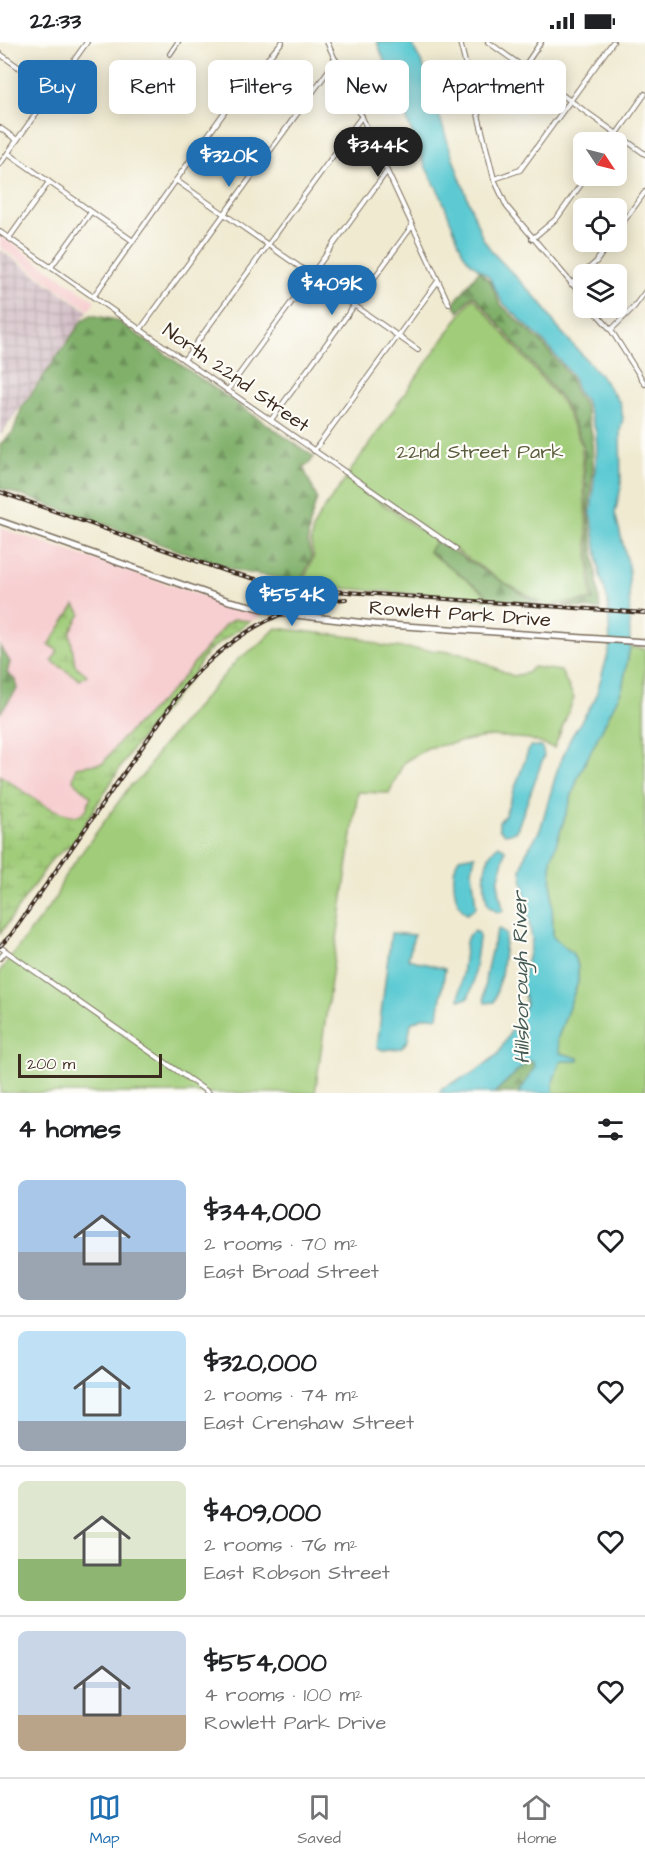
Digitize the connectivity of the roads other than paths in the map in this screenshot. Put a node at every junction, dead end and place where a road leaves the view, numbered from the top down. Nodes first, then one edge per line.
1 (87, 42) edge
2 (178, 42) edge
3 (282, 42) edge
4 (327, 42) edge
5 (460, 42) edge
6 (488, 42) edge
7 (541, 42) edge
8 (613, 42) edge
9 (0, 54) edge
10 (170, 54) dead end
11 (74, 60) edge
12 (336, 60) edge
13 (514, 60) edge
14 (529, 60) edge
15 (18, 67) edge
16 (325, 75) edge
17 (645, 94) edge
18 (566, 98) edge
19 (570, 101) junction
20 (36, 114) edge
21 (362, 116) joint
22 (0, 128) edge
23 (614, 132) edge
24 (618, 132) edge
25 (17, 140) junction
26 (627, 141) edge
27 (8, 153) junction
28 (645, 154) edge
29 (0, 164) edge
30 (387, 171) junction
31 (494, 178) junction
32 (177, 181) junction
33 (49, 182) junction
34 (580, 186) edge
35 (645, 192) edge
36 (91, 212) junction
37 (224, 214) junction
38 (627, 217) edge
39 (412, 226) junction
40 (0, 232) edge
41 (9, 238) junction
42 (532, 239) junction
43 (133, 241) junction
44 (267, 244) junction
45 (603, 252) edge
46 (51, 267) junction
47 (311, 275) junction
48 (438, 281) junction
49 (571, 284) joint
50 (645, 291) edge
51 (93, 297) junction
52 (449, 304) dead end
53 (354, 305) junction
54 (601, 318) edge
55 (140, 330) junction
56 (611, 330) junction
57 (398, 335) junction
58 (418, 350) dead end
59 (183, 360) junction
60 (643, 375) edge
61 (645, 384) edge
62 (227, 391) junction
63 (271, 420) junction
64 (314, 451) junction
65 (0, 521) edge
66 (456, 549) dead end
67 (642, 641) edge
68 (0, 947) edge
69 (6, 951) junction
70 (0, 958) edge
71 (209, 1093) edge

1 - 11 street
2 - 10 street
3 - 32 street
4 - 12 street
5 - 31 street
6 - 13 street
7 - 14 street
8 - 19 street
9 - 15 street
16 - 37 street
17 - 24 street
18 - 19 street
19 - 23 street
19 - 31 street
20 - 25 street
21 - 30 street
21 - 44 street
22 - 25 street
25 - 27 street
26 - 28 street
27 - 29 street
27 - 33 street
30 - 39 street
30 - 47 street
31 - 42 street
32 - 37 street
32 - 43 street
33 - 36 street
33 - 41 street
34 - 42 street
35 - 38 street
36 - 43 street
36 - 46 street
37 - 44 street
37 - 55 street
39 - 48 street
39 - 53 street
40 - 41 street, North 22nd Street
41 - 46 street, North 22nd Street
42 - 49 street
43 - 51 street
44 - 47 street
44 - 59 street
45 - 49 street
46 - 51 street, North 22nd Street
47 - 53 street
47 - 62 street
48 - 52 street
48 - 57 street
50 - 56 street
51 - 55 street, North 22nd Street
53 - 57 street
53 - 63 street
54 - 56 street
55 - 59 street, North 22nd Street
56 - 60 street
57 - 58 street
57 - 64 street
59 - 62 street, North 22nd Street
60 - 61 street
62 - 63 street, North 22nd Street
63 - 64 street, North 22nd Street
64 - 66 street, North 22nd Street
65 - 67 street, Rowlett Park Drive
68 - 69 street
69 - 70 street
69 - 71 street

